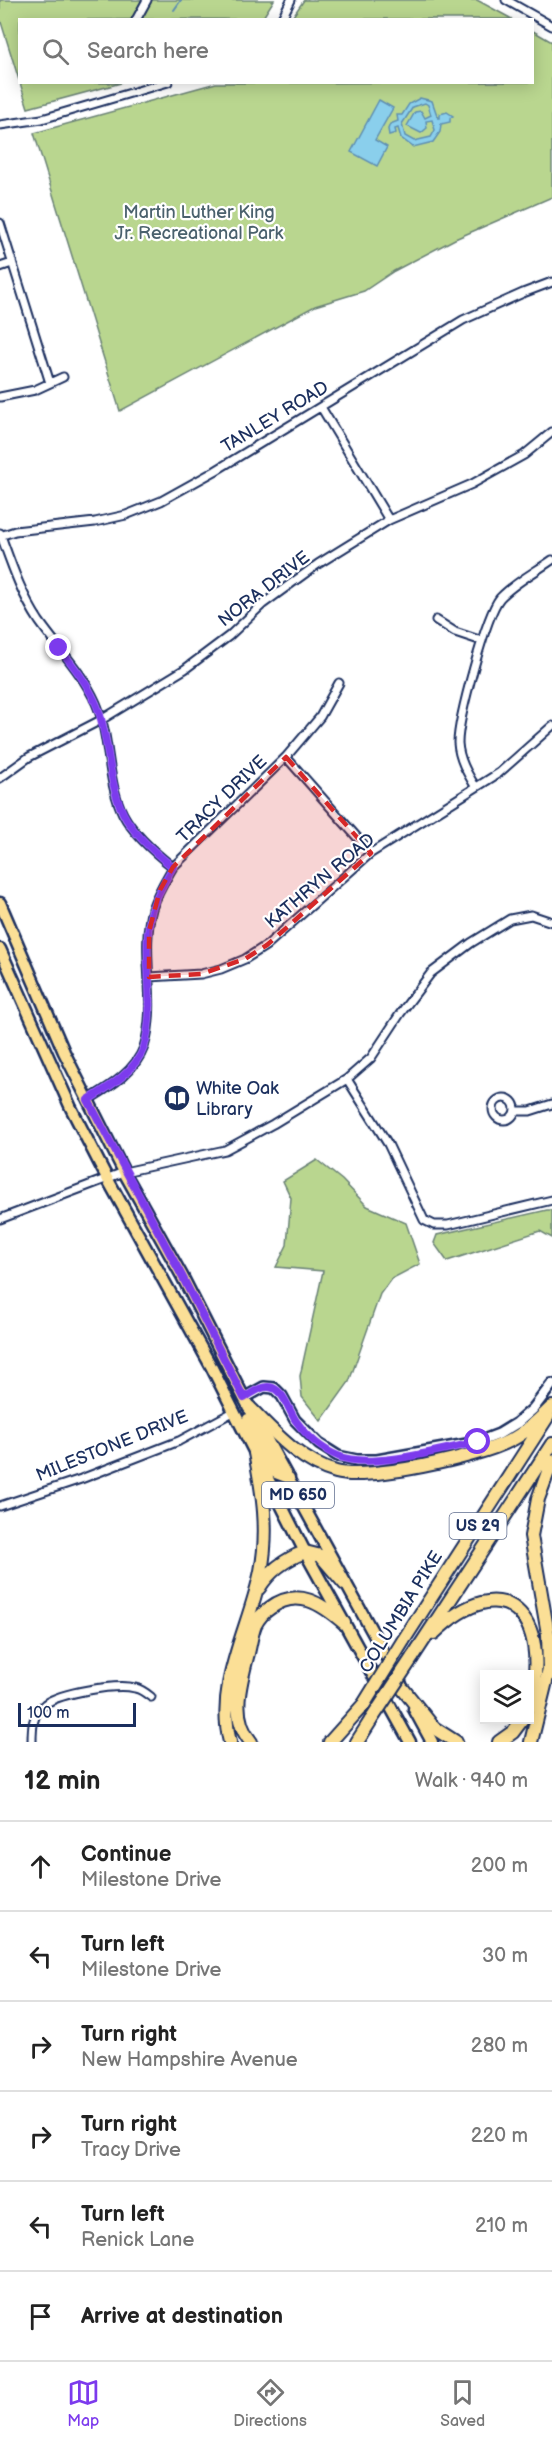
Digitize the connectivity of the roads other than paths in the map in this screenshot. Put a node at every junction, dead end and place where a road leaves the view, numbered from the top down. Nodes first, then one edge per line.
1 (147, 0) edge
2 (291, 0) edge
3 (506, 0) edge
4 (137, 18) edge
5 (282, 18) edge
6 (552, 26) edge
7 (135, 84) edge
8 (162, 84) edge
9 (137, 92) junction
10 (0, 125) edge
11 (0, 223) edge
12 (12, 263) junction
13 (0, 267) edge
14 (552, 282) edge
15 (63, 377) dead end
16 (50, 383) junction
17 (0, 397) edge
18 (321, 407) junction
19 (552, 432) edge
20 (389, 520) junction
21 (0, 534) edge
22 (552, 560) edge
23 (436, 620) dead end
24 (482, 640) junction
25 (339, 683) dead end
26 (101, 720) junction
27 (552, 726) edge
28 (286, 758) junction
29 (0, 778) edge
30 (475, 786) junction
31 (371, 853) junction
32 (173, 867) junction
33 (0, 903) edge
34 (552, 922) edge
35 (0, 949) edge
36 (149, 977) junction
37 (41, 1001) junction
38 (25, 1008) junction
39 (348, 1079) junction
40 (88, 1100) junction
41 (552, 1104) edge
42 (515, 1111) dead end
43 (124, 1172) junction
44 (107, 1178) junction
45 (552, 1200) edge
46 (0, 1219) edge
47 (211, 1366) junction
48 (552, 1384) edge
49 (246, 1402) junction
50 (552, 1409) edge
51 (235, 1411) junction
52 (552, 1444) edge
53 (255, 1453) junction
54 (552, 1461) edge
55 (289, 1478) junction
56 (0, 1506) edge
57 (305, 1552) junction
58 (345, 1584) junction
59 (254, 1596) junction
60 (344, 1623) junction
61 (420, 1647) junction
62 (534, 1685) edge
63 (404, 1689) junction
64 (151, 1697) dead end
65 (364, 1704) junction
66 (519, 1724) edge
67 (32, 1742) edge
68 (230, 1742) edge
69 (251, 1742) edge
70 (330, 1742) edge
71 (339, 1742) edge
72 (358, 1742) edge
73 (410, 1742) edge
74 (432, 1742) edge
75 (456, 1742) edge
76 (499, 1742) edge
77 (531, 1742) edge

1 - 4 street
2 - 5 street
3 - 6 street
7 - 9 street
8 - 9 street
9 - 10 street
11 - 12 street
12 - 13 street
12 - 16 street
14 - 18 street, TANLEY ROAD
15 - 16 street
16 - 17 street
18 - 20 street
18 - 21 street, TANLEY ROAD
19 - 20 street, NORA DRIVE
20 - 26 street, NORA DRIVE
21 - 26 street
22 - 24 street
23 - 24 street
24 - 30 street
25 - 28 street, TRACY DRIVE
26 - 29 street, NORA DRIVE
26 - 32 street
27 - 30 street, KATHRYN ROAD
28 - 31 street
28 - 32 street, TRACY DRIVE
30 - 31 street, KATHRYN ROAD
31 - 36 street, KATHRYN ROAD
32 - 36 street, TRACY DRIVE
33 - 37 main road, MD 650
34 - 39 street
35 - 38 main road, MD 650
36 - 40 street, TRACY DRIVE
37 - 38 main road
37 - 40 main road, MD 650
38 - 44 main road, MD 650
39 - 43 street
39 - 45 street
40 - 43 main road, MD 650
41 - 42 street
43 - 44 street
43 - 49 main road, MD 650
44 - 46 street
44 - 47 main road, MD 650
47 - 49 main road
47 - 51 main road, MD 650
48 - 49 street
49 - 50 highway
49 - 55 main road, MD 650
50 - 65 highway, COLUMBIA PIKE / US 29, bridge
51 - 53 main road, MD 650
51 - 55 main road
51 - 56 street, MILESTONE DRIVE
52 - 61 highway, COLUMBIA PIKE / US 29
53 - 57 main road, MD 650
53 - 59 highway
54 - 77 highway
55 - 58 main road, MD 650
57 - 58 highway
57 - 59 highway
57 - 60 main road, MD 650
58 - 63 main road, MD 650
59 - 68 highway
60 - 69 highway
60 - 73 main road, MD 650
61 - 62 highway
61 - 72 highway, COLUMBIA PIKE / US 29, bridge
63 - 74 main road, MD 650
63 - 75 highway
64 - 67 street
65 - 70 highway
65 - 71 highway, COLUMBIA PIKE / US 29
66 - 76 highway

